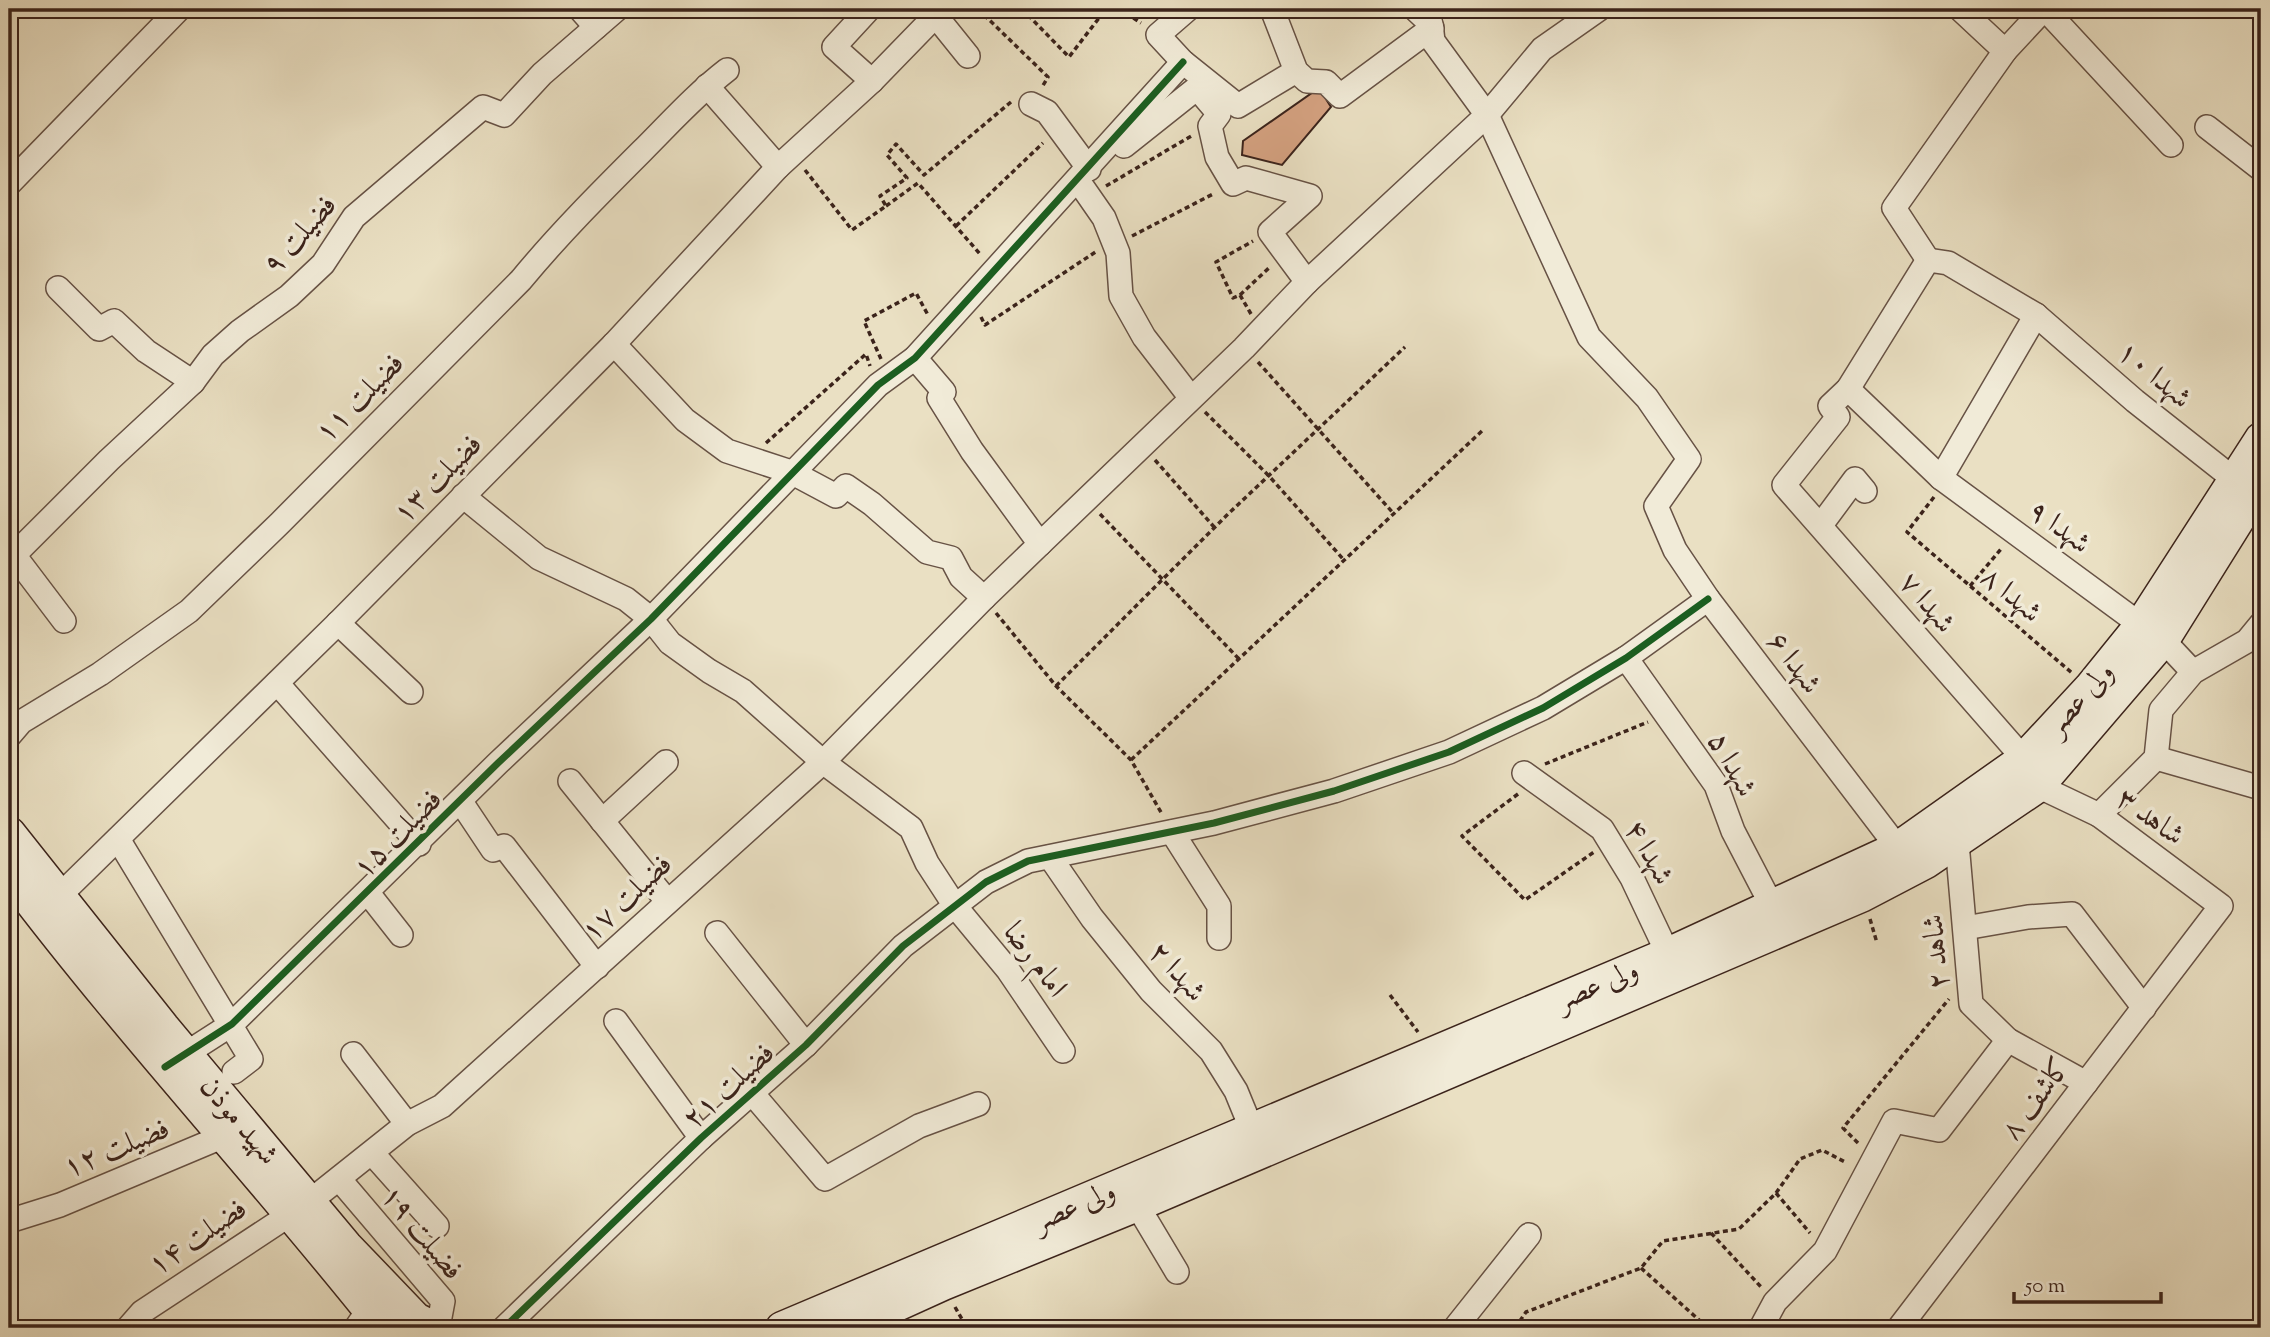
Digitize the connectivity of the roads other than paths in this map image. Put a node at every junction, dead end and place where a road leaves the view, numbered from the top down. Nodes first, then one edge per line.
1 (179, 9) edge
2 (580, 9) edge
3 (617, 9) edge
4 (869, 9) edge
5 (1188, 9) edge
6 (1272, 9) edge
7 (1415, 9) edge
8 (1599, 9) edge
9 (1960, 9) edge
10 (2044, 9) edge
11 (939, 12) edge
12 (596, 26) junction
13 (1432, 28) junction
14 (2004, 51) junction
15 (968, 57) dead end
16 (1184, 62) junction
17 (727, 70) dead end
18 (1296, 71) junction
19 (872, 81) junction
20 (707, 86) junction
21 (1031, 104) road end
22 (1487, 115) junction
23 (2207, 127) dead end
24 (2171, 145) dead end
25 (786, 161) junction
26 (2261, 170) edge
27 (1082, 183) junction
28 (9, 184) edge
29 (1938, 262) junction
30 (1307, 282) junction
31 (58, 288) dead end
32 (2036, 315) junction
33 (614, 344) junction
34 (915, 358) junction
35 (193, 382) junction
36 (1848, 389) junction
37 (1191, 398) junction
38 (2261, 439) edge
39 (790, 472) junction
40 (1940, 483) junction
41 (2250, 485) edge
42 (1866, 491) dead end
43 (463, 496) junction
44 (1821, 525) junction
45 (1041, 544) junction
46 (12, 558) edge
47 (984, 598) junction
48 (1708, 599) junction
49 (651, 620) junction
50 (64, 621) dead end
51 (338, 623) junction
52 (2261, 624) edge
53 (2152, 632) junction
54 (1626, 658) junction
55 (2193, 672) junction
56 (277, 683) junction
57 (411, 692) dead end
58 (9, 736) edge
59 (2156, 758) junction
60 (666, 762) dead end
61 (823, 762) junction
62 (2031, 772) junction
63 (1530, 777) road end
64 (570, 780) dead end
65 (2261, 788) edge
66 (461, 802) junction
67 (2099, 816) junction
68 (603, 821) junction
69 (1172, 832) junction
70 (118, 839) junction
71 (1957, 843) junction
72 (419, 844) junction
73 (1898, 848) junction
74 (13, 856) edge
75 (1051, 857) junction
76 (368, 893) junction
77 (667, 901) junction
78 (50, 906) junction
79 (954, 906) junction
80 (2221, 906) joint
81 (1773, 908) junction
82 (1965, 928) junction
83 (717, 933) dead end
84 (401, 935) dead end
85 (1219, 938) dead end
86 (1668, 954) junction
87 (597, 967) junction
88 (2144, 1008) junction
89 (616, 1021) dead end
90 (232, 1024) junction
91 (2008, 1040) junction
92 (806, 1045) junction
93 (1063, 1051) dead end
94 (353, 1054) dead end
95 (175, 1060) junction
96 (234, 1072) dead end
97 (2086, 1083) junction
98 (752, 1093) junction
99 (978, 1104) dead end
100 (407, 1124) junction
101 (235, 1131) junction
102 (701, 1138) junction
103 (1256, 1141) junction
104 (372, 1153) junction
105 (340, 1180) junction
106 (1136, 1205) junction
107 (299, 1208) junction
108 (9, 1221) edge
109 (437, 1226) dead end
110 (1529, 1235) dead end
111 (1177, 1272) dead end
112 (135, 1320) edge
113 (370, 1322) edge
114 (436, 1328) edge
115 (504, 1328) edge
116 (782, 1328) edge
117 (846, 1328) edge
118 (1455, 1328) edge
119 (1761, 1328) edge
120 (1899, 1328) edge

1 - 28 street
2 - 12 street
3 - 12 street, فضیلت ۹
4 - 19 street
5 - 16 street
6 - 18 street
7 - 13 street
8 - 22 street, فضیلت ۱۷
9 - 14 street
10 - 14 street
10 - 24 street
11 - 15 street
11 - 19 street, فضیلت ۱۳
12 - 35 street, فضیلت ۹
13 - 18 street
13 - 22 street
14 - 29 street
16 - 18 street
16 - 27 street
17 - 20 street, فضیلت ۱۱
19 - 25 street, فضیلت ۱۳
20 - 25 street
20 - 58 street, فضیلت ۱۱
21 - 27 street
22 - 30 street, فضیلت ۱۷
22 - 48 street, شهدا ۶
23 - 26 street
25 - 33 street, فضیلت ۱۳
27 - 30 street
27 - 34 street, فضیلت ۱۵
27 - 37 street
29 - 32 street, شهدا ۱۰
29 - 36 street
30 - 37 street, فضیلت ۱۷
31 - 35 street
32 - 40 street
32 - 41 street, شهدا ۱۰
33 - 39 street
33 - 43 street, فضیلت ۱۳
34 - 39 street, فضیلت ۱۵
34 - 45 street
35 - 46 street, فضیلت ۹
36 - 40 street, شهدا ۹
36 - 44 street, شهدا ۷
37 - 45 street, فضیلت ۱۷
38 - 41 main road, ولی عصر
39 - 47 street
39 - 49 street, فضیلت ۱۵
40 - 53 street, شهدا ۹
41 - 53 main road, ولی عصر
42 - 44 street
43 - 49 street, امام رضا
43 - 51 street, فضیلت ۱۳
44 - 62 street, شهدا ۷
45 - 47 street, فضیلت ۱۷
46 - 50 street
47 - 61 street, فضیلت ۱۷
48 - 54 street, فضیلت ۲۱
48 - 73 street, شهدا ۶
49 - 61 street, امام رضا
49 - 66 street, فضیلت ۱۵
51 - 56 street, فضیلت ۱۳
51 - 57 street
52 - 55 street
53 - 55 street, شهدا ۹
53 - 62 main road, ولی عصر
53 - 62 main road, ولی عصر
54 - 69 street, فضیلت ۲۱
54 - 81 street, شهدا ۵
55 - 59 street
56 - 70 street, فضیلت ۱۳
56 - 72 street
59 - 65 street
59 - 67 street
60 - 68 street
61 - 77 street, فضیلت ۱۷
61 - 79 street, امام رضا
62 - 67 street, شاهد ۳
62 - 71 main road, ولی عصر
62 - 73 main road, ولی عصر
63 - 86 street, شهدا ۴
64 - 68 street
66 - 72 street, فضیلت ۱۵
66 - 87 street
67 - 80 street, شاهد ۳
68 - 77 street
69 - 75 street, فضیلت ۲۱
69 - 85 street
70 - 78 street, فضیلت ۱۳
70 - 90 street
71 - 82 street, شاهد ۲
71 - 103 main road, ولی عصر
72 - 76 street, فضیلت ۱۵
73 - 81 main road, ولی عصر
74 - 78 main road, شهید موذن
75 - 79 street, فضیلت ۲۱
75 - 103 street, شهدا ۲
76 - 84 street
76 - 90 street, فضیلت ۱۵
77 - 87 street, فضیلت ۱۷
78 - 95 main road, شهید موذن
79 - 92 street, فضیلت ۲۱
79 - 93 street, امام رضا
80 - 88 street, کاشف ۸
81 - 86 main road, ولی عصر
82 - 88 street
82 - 91 street, شاهد ۲
83 - 92 street
86 - 103 main road, ولی عصر
87 - 100 street, فضیلت ۱۷
88 - 97 street, کاشف ۸
89 - 102 street
90 - 95 street, فضیلت ۱۵
90 - 96 street
91 - 97 street, شاهد ۲
91 - 119 street
92 - 98 street, فضیلت ۲۱
94 - 100 street
95 - 101 main road, شهید موذن
97 - 120 street, کاشف ۸
98 - 99 street
98 - 102 street, فضیلت ۲۱
100 - 104 street, فضیلت ۱۷
101 - 107 main road, شهید موذن
101 - 108 street, فضیلت ۱۲
102 - 115 street, فضیلت ۲۱
103 - 106 main road, ولی عصر
103 - 116 main road, ولی عصر
104 - 105 street, فضیلت ۱۷
104 - 109 street
105 - 107 street, فضیلت ۱۷
105 - 114 street, فضیلت ۱۹
106 - 111 street
106 - 117 main road, ولی عصر
107 - 112 street, فضیلت ۱۴
107 - 113 main road, شهید موذن
107 - 114 main road, شهید موذن
110 - 118 street

